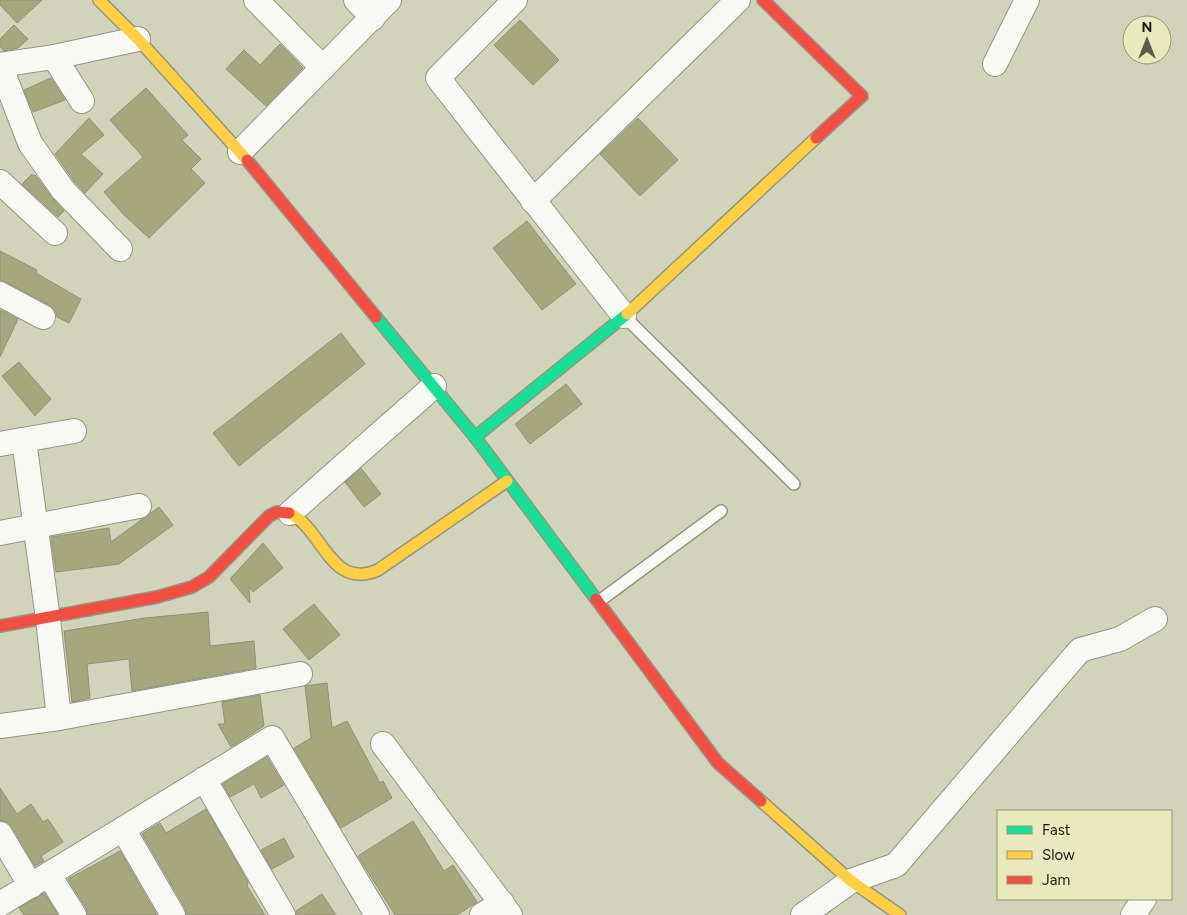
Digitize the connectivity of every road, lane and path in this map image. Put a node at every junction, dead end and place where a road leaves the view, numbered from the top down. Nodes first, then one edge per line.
1 (256, 0) edge
2 (356, 0) edge
3 (389, 0) edge
4 (515, 0) edge
5 (738, 0) edge
6 (763, 0) edge
7 (1027, 0) edge
8 (102, 1) edge
9 (373, 18) junction
10 (138, 39) junction
11 (54, 57) junction
12 (995, 64) dead end
13 (0, 65) edge
14 (323, 68) junction
15 (82, 101) dead end
16 (240, 152) junction
17 (0, 182) edge
18 (533, 200) junction
19 (55, 233) dead end
20 (120, 249) dead end
21 (0, 294) edge
22 (624, 316) junction
23 (43, 317) dead end
24 (434, 386) junction
25 (74, 431) dead end
26 (475, 437) junction
27 (24, 440) junction
28 (0, 444) edge
29 (507, 481) junction
30 (794, 484) dead end
31 (139, 506) dead end
32 (721, 511) dead end
33 (290, 513) junction
34 (36, 527) junction
35 (0, 533) edge
36 (598, 602) junction
37 (48, 619) junction
38 (1155, 620) dead end
39 (0, 626) edge
40 (300, 674) dead end
41 (59, 718) junction
42 (0, 726) edge
43 (383, 744) dead end
44 (204, 779) junction
45 (123, 829) junction
46 (0, 834) edge
47 (40, 880) junction
48 (851, 881) junction
49 (1143, 900) edge
50 (0, 904) edge
51 (498, 911) edge
52 (74, 915) edge
53 (173, 915) edge
54 (283, 915) edge
55 (377, 915) edge
56 (803, 915) edge
57 (900, 915) edge
58 (1133, 915) edge

1 - 14 street
2 - 9 street
3 - 9 street
4 - 18 street
5 - 18 street
6 - 22 street
7 - 12 street
8 - 10 street
9 - 14 street
10 - 11 street
10 - 16 street
11 - 13 street
11 - 15 street
13 - 20 street
14 - 16 street
16 - 24 street
17 - 19 street
18 - 22 street
21 - 23 street
22 - 26 street
22 - 30 lane
24 - 26 street
24 - 33 street
25 - 27 street
26 - 29 street
27 - 28 street
27 - 34 street
29 - 33 street
29 - 36 street
31 - 34 street
32 - 36 lane
33 - 37 street
34 - 35 street
34 - 37 street
36 - 48 street
37 - 39 street
37 - 41 street
38 - 48 street
40 - 41 street
41 - 42 street
43 - 51 street
44 - 45 street
44 - 54 street
44 - 55 street
45 - 47 street
45 - 53 street
46 - 47 street
47 - 50 street
47 - 52 street
48 - 56 street
48 - 57 street
49 - 58 street

